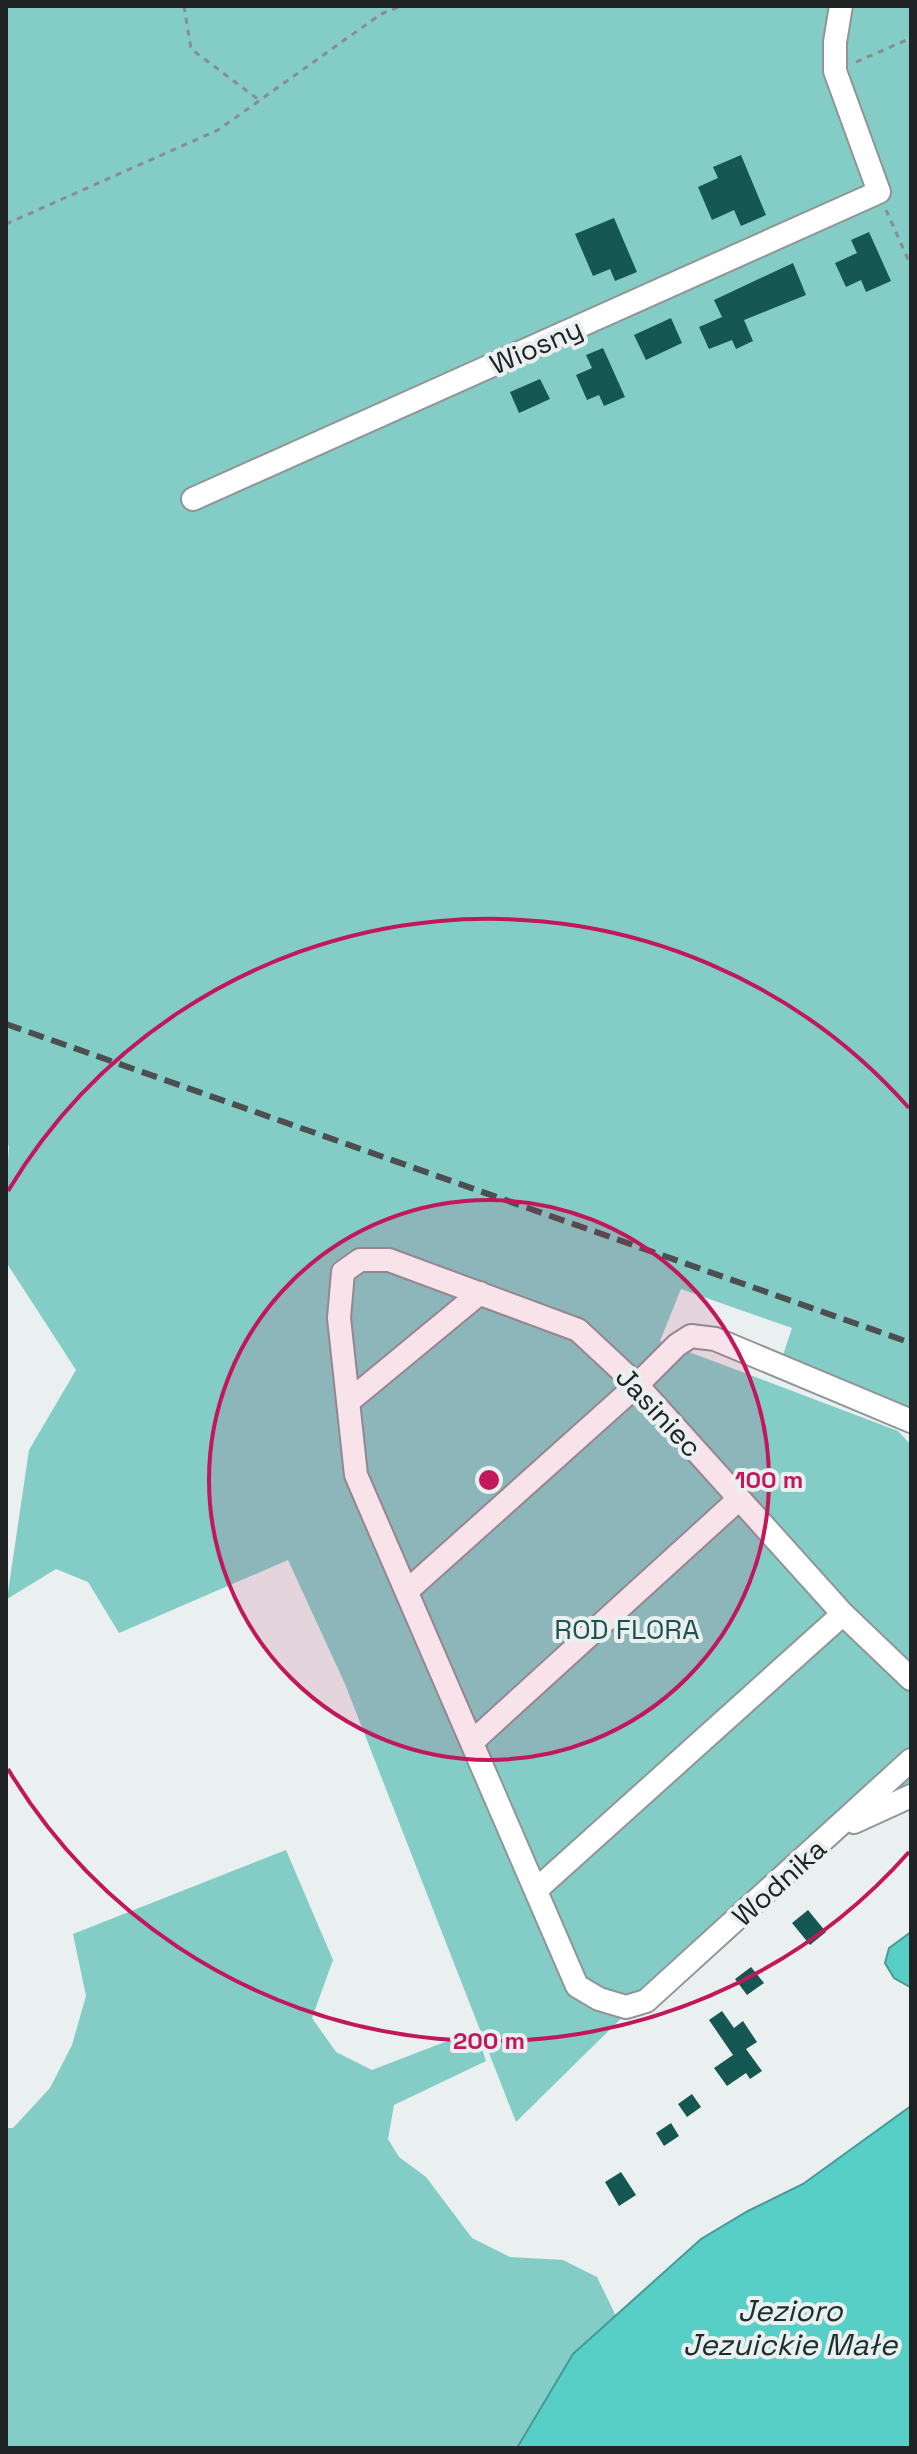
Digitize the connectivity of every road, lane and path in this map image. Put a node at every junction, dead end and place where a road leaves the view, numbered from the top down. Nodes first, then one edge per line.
1 (184, 6) edge
2 (401, 6) edge
3 (841, 6) edge
4 (911, 38) edge
5 (835, 71) junction
6 (260, 100) junction
7 (879, 192) junction
8 (6, 224) edge
9 (911, 266) edge
10 (193, 499) dead end
11 (480, 1293) junction
12 (637, 1385) junction
13 (348, 1402) junction
14 (911, 1421) edge
15 (739, 1499) junction
16 (407, 1591) junction
17 (843, 1614) junction
18 (911, 1679) edge
19 (472, 1742) junction
20 (911, 1760) edge
21 (911, 1796) edge
22 (836, 1831) junction
23 (536, 1890) junction

1 - 6 path
2 - 6 path
3 - 5 street
4 - 5 path
5 - 7 street
6 - 8 path
7 - 9 path
7 - 10 street, Wiosny
11 - 12 street, Jasiniec
11 - 13 street
11 - 13 street, Jasiniec
12 - 14 street
12 - 15 street, Jasiniec
12 - 16 street
13 - 16 street
15 - 17 street, Jasiniec
15 - 19 street
16 - 19 street
17 - 18 street, Jasiniec
17 - 23 street
19 - 23 street
20 - 22 street, Wodnika
21 - 22 street
22 - 23 street, Wodnika

